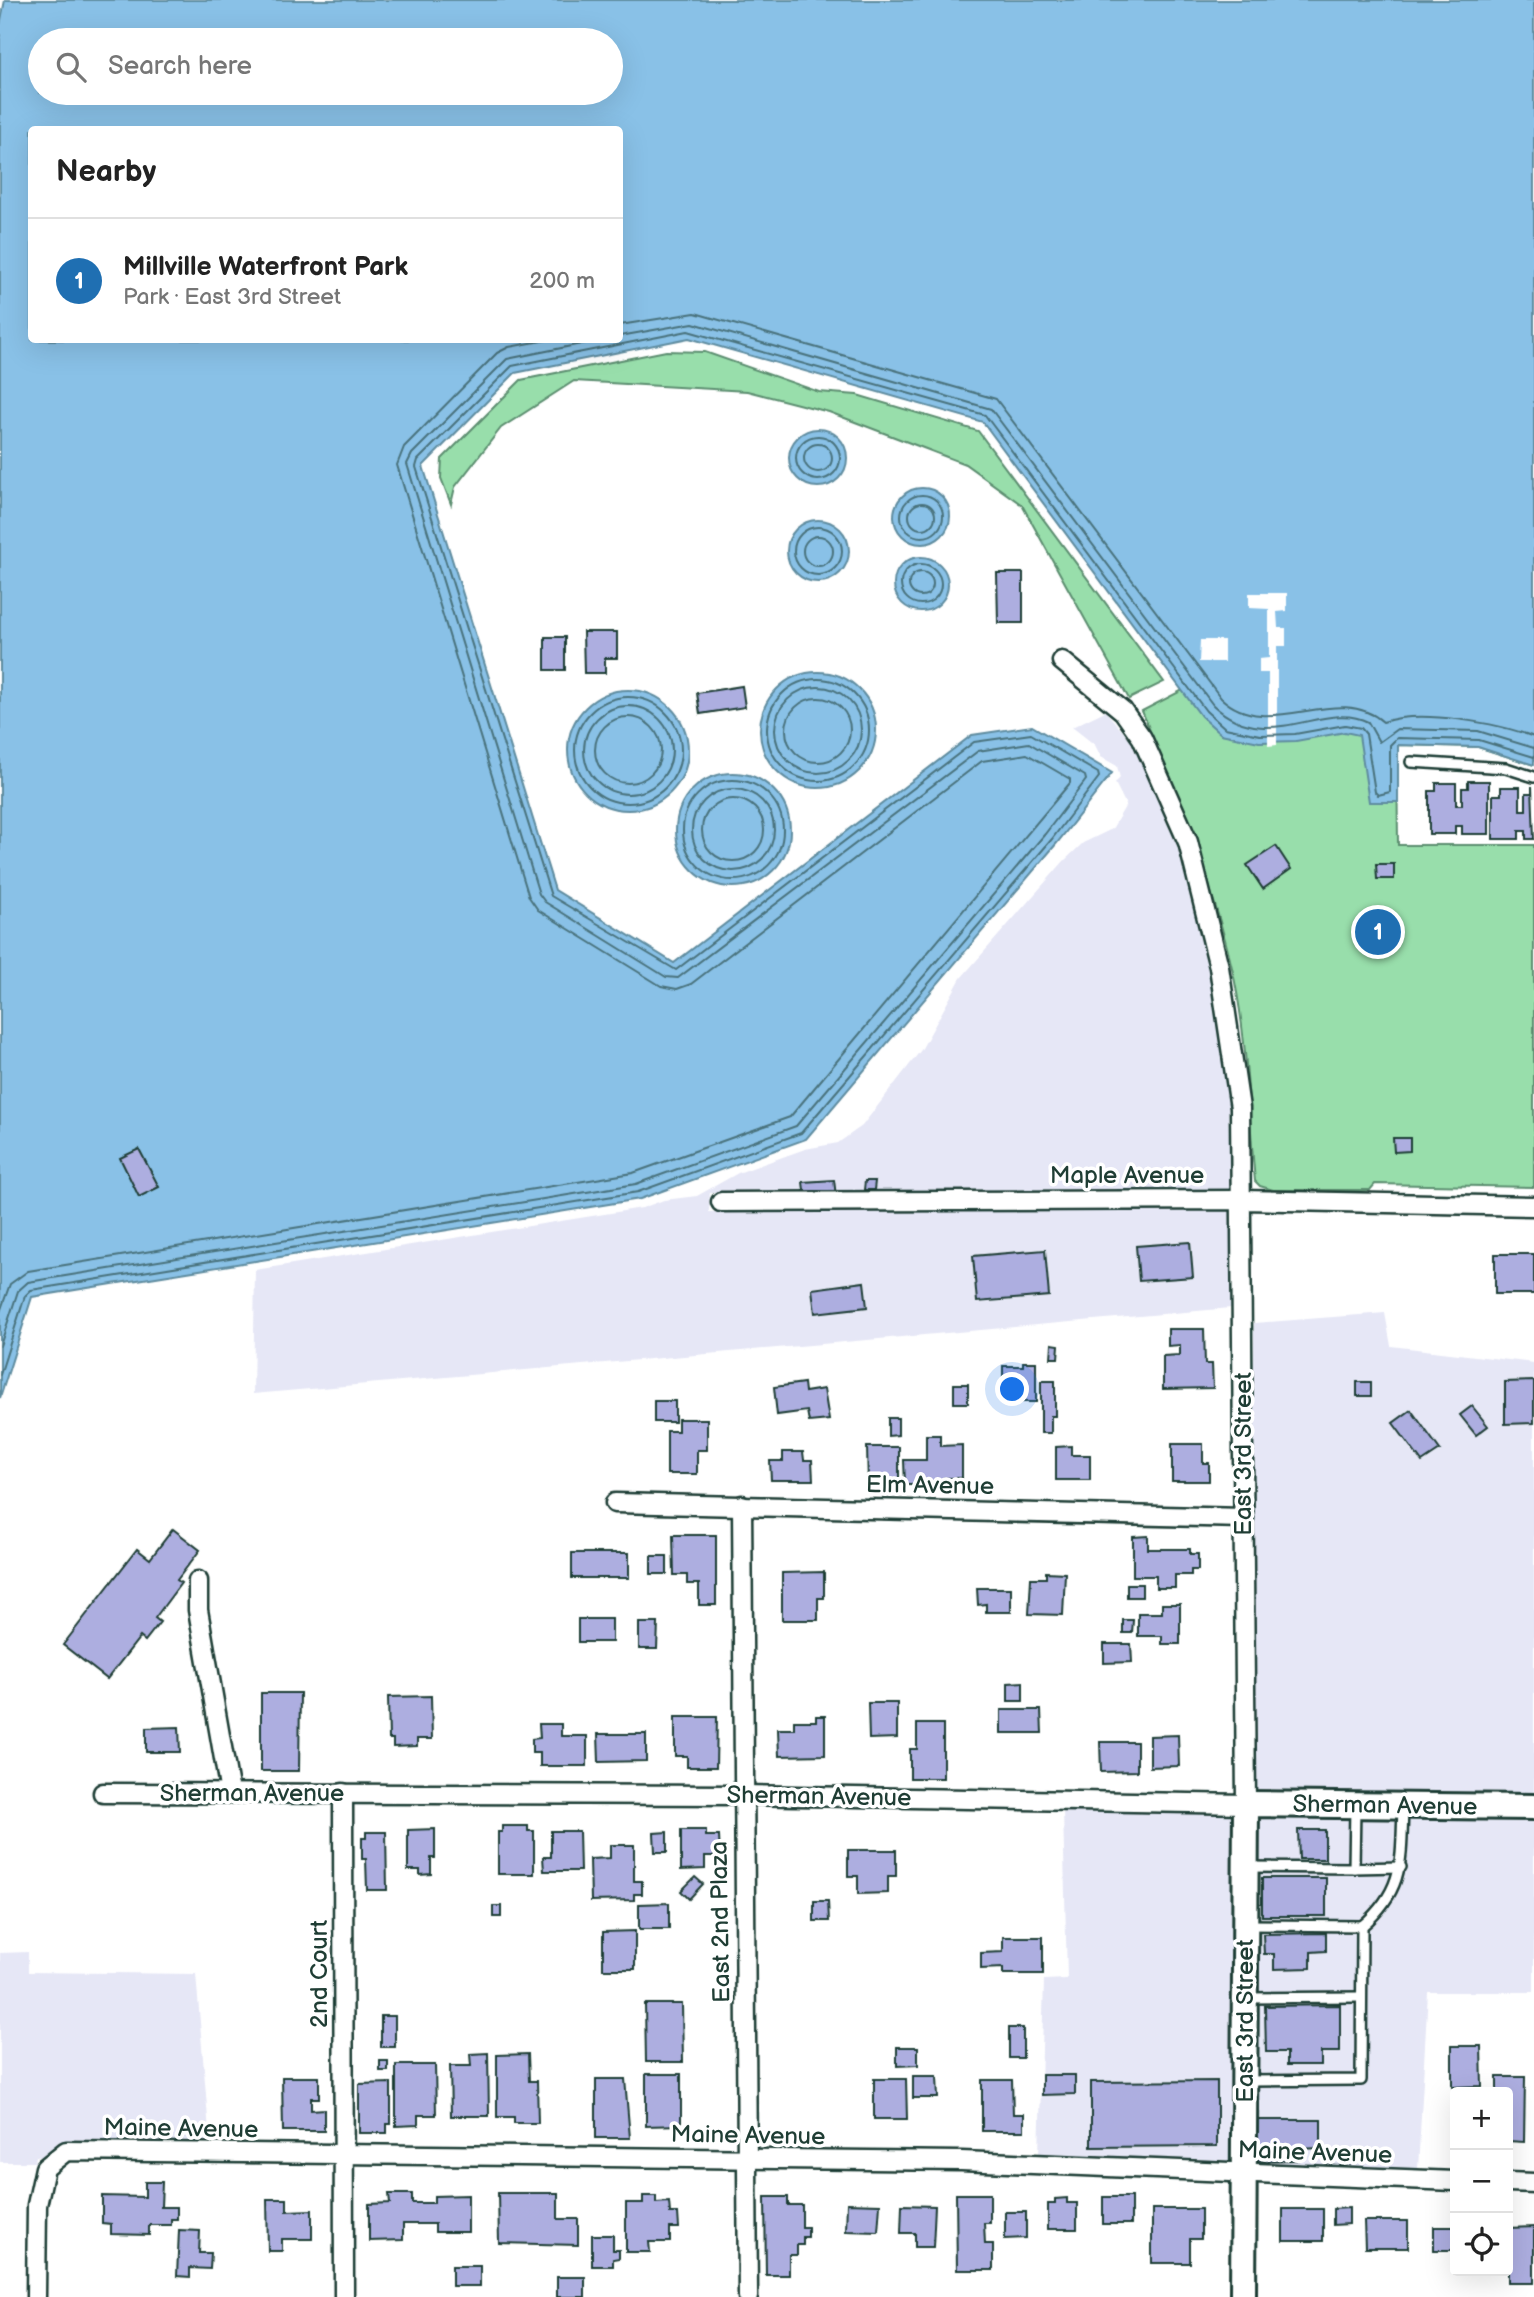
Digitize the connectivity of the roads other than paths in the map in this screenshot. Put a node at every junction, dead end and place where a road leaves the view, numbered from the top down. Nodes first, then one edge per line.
1 (1062, 662) dead end
2 (1411, 762) dead end
3 (1534, 777) edge
4 (1242, 1200) junction
5 (721, 1202) dead end
6 (1534, 1206) edge
7 (615, 1503) dead end
8 (741, 1505) junction
9 (1244, 1518) junction
10 (198, 1581) dead end
11 (103, 1793) dead end
12 (230, 1793) junction
13 (343, 1793) junction
14 (742, 1795) junction
15 (1246, 1804) junction
16 (1355, 1804) junction
17 (1404, 1807) junction
18 (1534, 1807) edge
19 (1246, 1867) junction
20 (1401, 1867) junction
21 (1354, 1868) junction
22 (1245, 1925) junction
23 (1362, 1926) junction
24 (1361, 1997) junction
25 (1245, 1998) junction
26 (1244, 2081) junction
27 (344, 2155) junction
28 (748, 2159) junction
29 (1244, 2175) junction
30 (1450, 2181) edge
31 (1513, 2182) edge
32 (1534, 2183) edge
33 (36, 2297) edge
34 (344, 2297) edge
35 (748, 2297) edge
36 (1243, 2297) edge

1 - 4 street, East 3rd Street
2 - 3 lane
4 - 5 street, Maple Avenue
4 - 6 street, Maple Avenue
4 - 9 street, East 3rd Street
7 - 8 street, Elm Avenue
8 - 9 street, Elm Avenue
8 - 14 street, East 2nd Plaza
9 - 15 street, East 3rd Street
10 - 12 street
11 - 12 street, Sherman Avenue
12 - 13 street, Sherman Avenue
13 - 14 street, Sherman Avenue
13 - 27 street, 2nd Court
14 - 15 street, Sherman Avenue
14 - 28 street, East 2nd Plaza
15 - 16 street, Sherman Avenue
15 - 19 street, East 3rd Street
16 - 17 street, Sherman Avenue
16 - 21 lane
17 - 18 street, Sherman Avenue
17 - 20 lane
19 - 21 lane
19 - 22 street, East 3rd Street
20 - 21 lane
20 - 23 lane
22 - 23 lane
22 - 25 street, East 3rd Street
23 - 24 lane
24 - 25 lane
24 - 26 lane
25 - 26 street, East 3rd Street
26 - 29 street, East 3rd Street
27 - 28 street, Maine Avenue
27 - 33 street, Maine Avenue
27 - 34 street, 2nd Court
28 - 29 street, Maine Avenue
28 - 35 street, East 2nd Plaza
29 - 30 street, Maine Avenue
29 - 36 street, East 3rd Street
31 - 32 street

